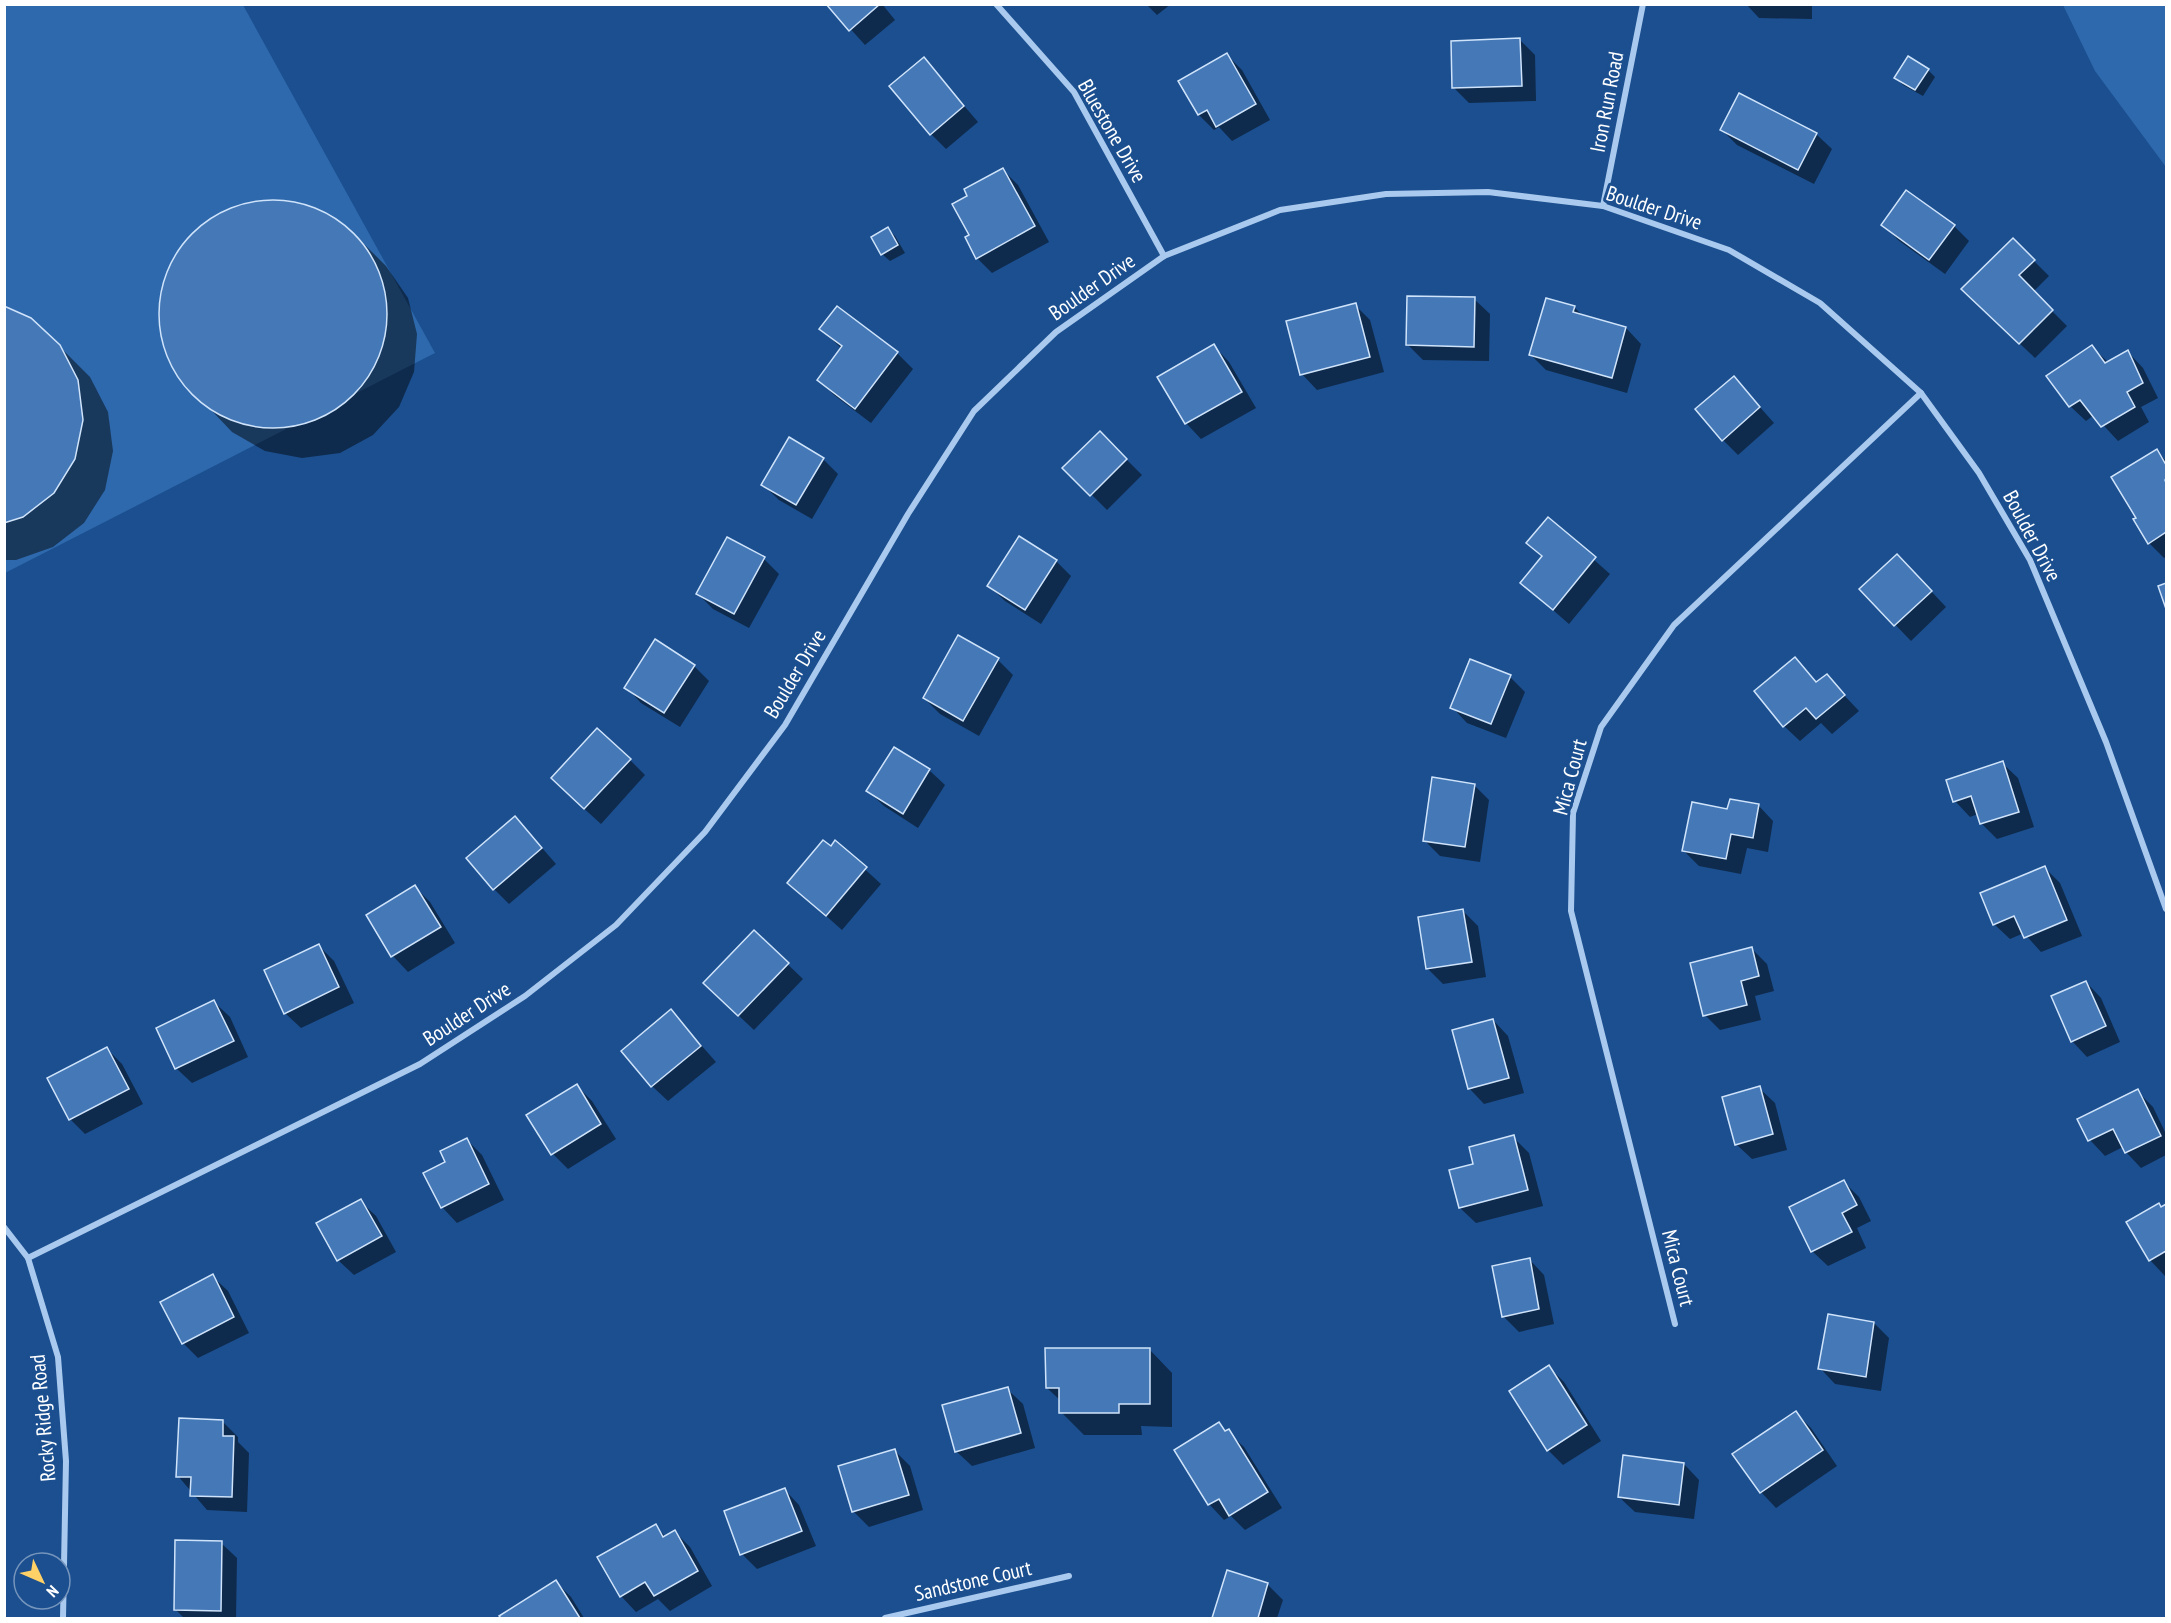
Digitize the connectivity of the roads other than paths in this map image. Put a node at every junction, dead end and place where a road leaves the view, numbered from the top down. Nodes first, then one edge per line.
1 (996, 4) edge
2 (1643, 4) edge
3 (1603, 206) junction
4 (1164, 256) junction
5 (1921, 393) junction
6 (2166, 909) edge
7 (4, 1227) edge
8 (28, 1258) junction
9 (1676, 1324) dead end
10 (1070, 1576) dead end
11 (63, 1618) edge
12 (885, 1618) edge

1 - 4 street, Bluestone Drive
2 - 3 street, Iron Run Road
3 - 4 street, Boulder Drive
3 - 5 street, Boulder Drive
4 - 8 street, Boulder Drive
5 - 6 street, Boulder Drive
5 - 9 street, Mica Court
7 - 8 street, Rocky Ridge Road
8 - 11 street, Rocky Ridge Road
10 - 12 street, Sandstone Court

